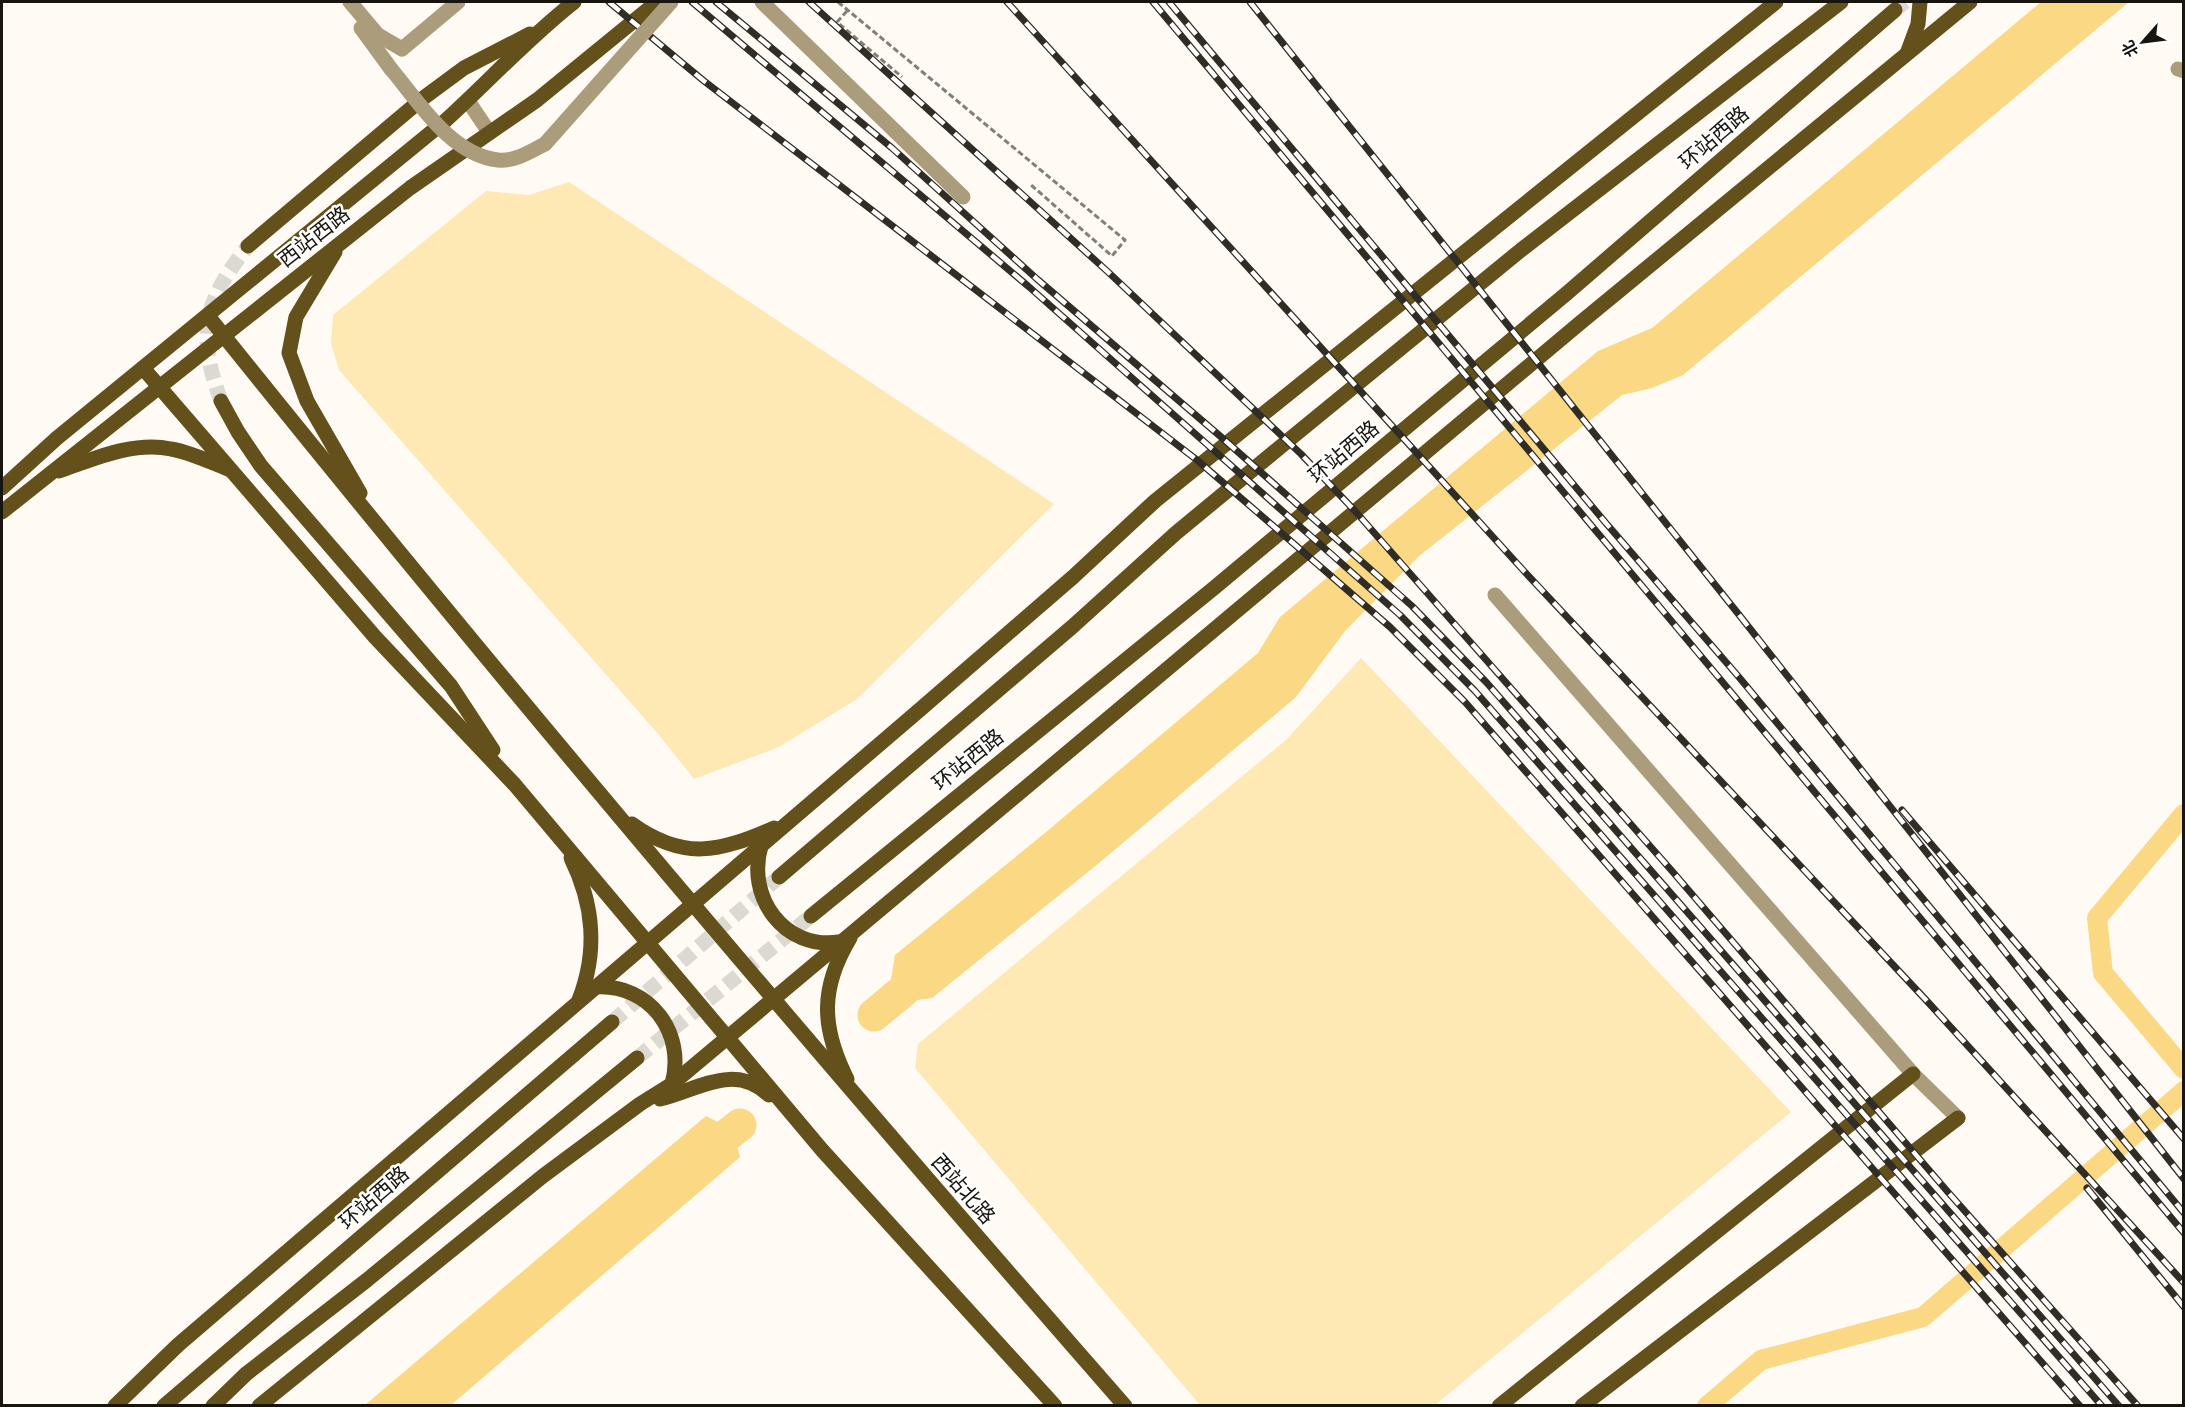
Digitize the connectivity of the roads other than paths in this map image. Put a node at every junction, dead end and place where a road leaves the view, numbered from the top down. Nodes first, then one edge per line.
1 (341, 2) edge
2 (350, 2) edge
3 (458, 2) edge
4 (574, 2) edge
5 (657, 2) edge
6 (671, 2) edge
7 (762, 2) edge
8 (1776, 2) edge
9 (1841, 2) edge
10 (1920, 2) edge
11 (1971, 2) edge
12 (1895, 10) tunnel mouth
13 (538, 31) junction
14 (1907, 54) junction
15 (468, 100) junction
16 (489, 132) junction
17 (963, 197) dead end
18 (342, 242) junction
19 (248, 246) tunnel mouth
20 (208, 316) junction
21 (223, 335) junction
22 (143, 368) junction
23 (158, 387) junction
24 (221, 400) tunnel mouth
25 (229, 469) junction
26 (47, 475) junction
27 (2, 488) edge
28 (2, 512) edge
29 (383, 534) junction
30 (1495, 595) dead end
31 (515, 785) junction
32 (613, 810) junction
33 (788, 823) junction
34 (560, 837) junction
35 (761, 846) junction
36 (779, 878) tunnel mouth
37 (693, 904) junction
38 (811, 916) tunnel mouth
39 (856, 927) junction
40 (648, 942) junction
41 (839, 942) junction
42 (596, 987) junction
43 (772, 999) junction
44 (578, 1002) junction
45 (612, 1022) tunnel mouth
46 (728, 1037) junction
47 (637, 1058) tunnel mouth
48 (1913, 1074) junction
49 (672, 1084) junction
50 (858, 1101) junction
51 (640, 1104) junction
52 (1958, 1118) joint
53 (800, 1124) junction
54 (115, 1406) edge
55 (164, 1406) edge
56 (213, 1406) edge
57 (259, 1406) edge
58 (1055, 1406) edge
59 (1125, 1406) edge
60 (1499, 1406) edge
61 (1582, 1406) edge

1 - 6 street, bridge
2 - 3 street
4 - 13 main road, 西站西路
5 - 16 main road, 西站西路
7 - 17 street
8 - 33 main road
9 - 36 main road, 环站西路
10 - 14 main road
11 - 14 main road
12 - 38 main road, 环站西路
13 - 15 main road, 西站西路
13 - 19 main road
14 - 39 main road
15 - 16 street
15 - 20 main road, 西站西路
16 - 18 main road, 西站西路
18 - 21 main road, 西站西路
18 - 29 main road
20 - 21 main road
20 - 22 main road, 西站西路
21 - 23 main road, 西站西路
21 - 29 main road
22 - 23 main road
22 - 27 main road, 西站西路
23 - 25 main road
23 - 26 main road, 西站西路
24 - 31 main road
25 - 26 main road
25 - 31 main road
26 - 28 main road, 西站西路
29 - 32 main road
30 - 48 street
31 - 34 main road
32 - 33 main road
32 - 37 main road, 西站北路
33 - 35 main road
34 - 40 main road
34 - 44 main road
35 - 37 main road
35 - 41 main road
37 - 40 main road
37 - 43 main road, 西站北路
39 - 41 main road
39 - 50 main road
40 - 42 main road
40 - 46 main road
41 - 43 main road
42 - 44 main road
42 - 49 main road
43 - 46 main road
43 - 50 main road, 西站北路
44 - 54 main road
45 - 55 main road, 环站西路
46 - 49 main road
46 - 53 main road
47 - 56 main road
48 - 52 street
48 - 60 main road
49 - 51 main road
50 - 59 main road, 西站北路
51 - 53 main road
51 - 57 main road
52 - 61 main road
53 - 58 main road

